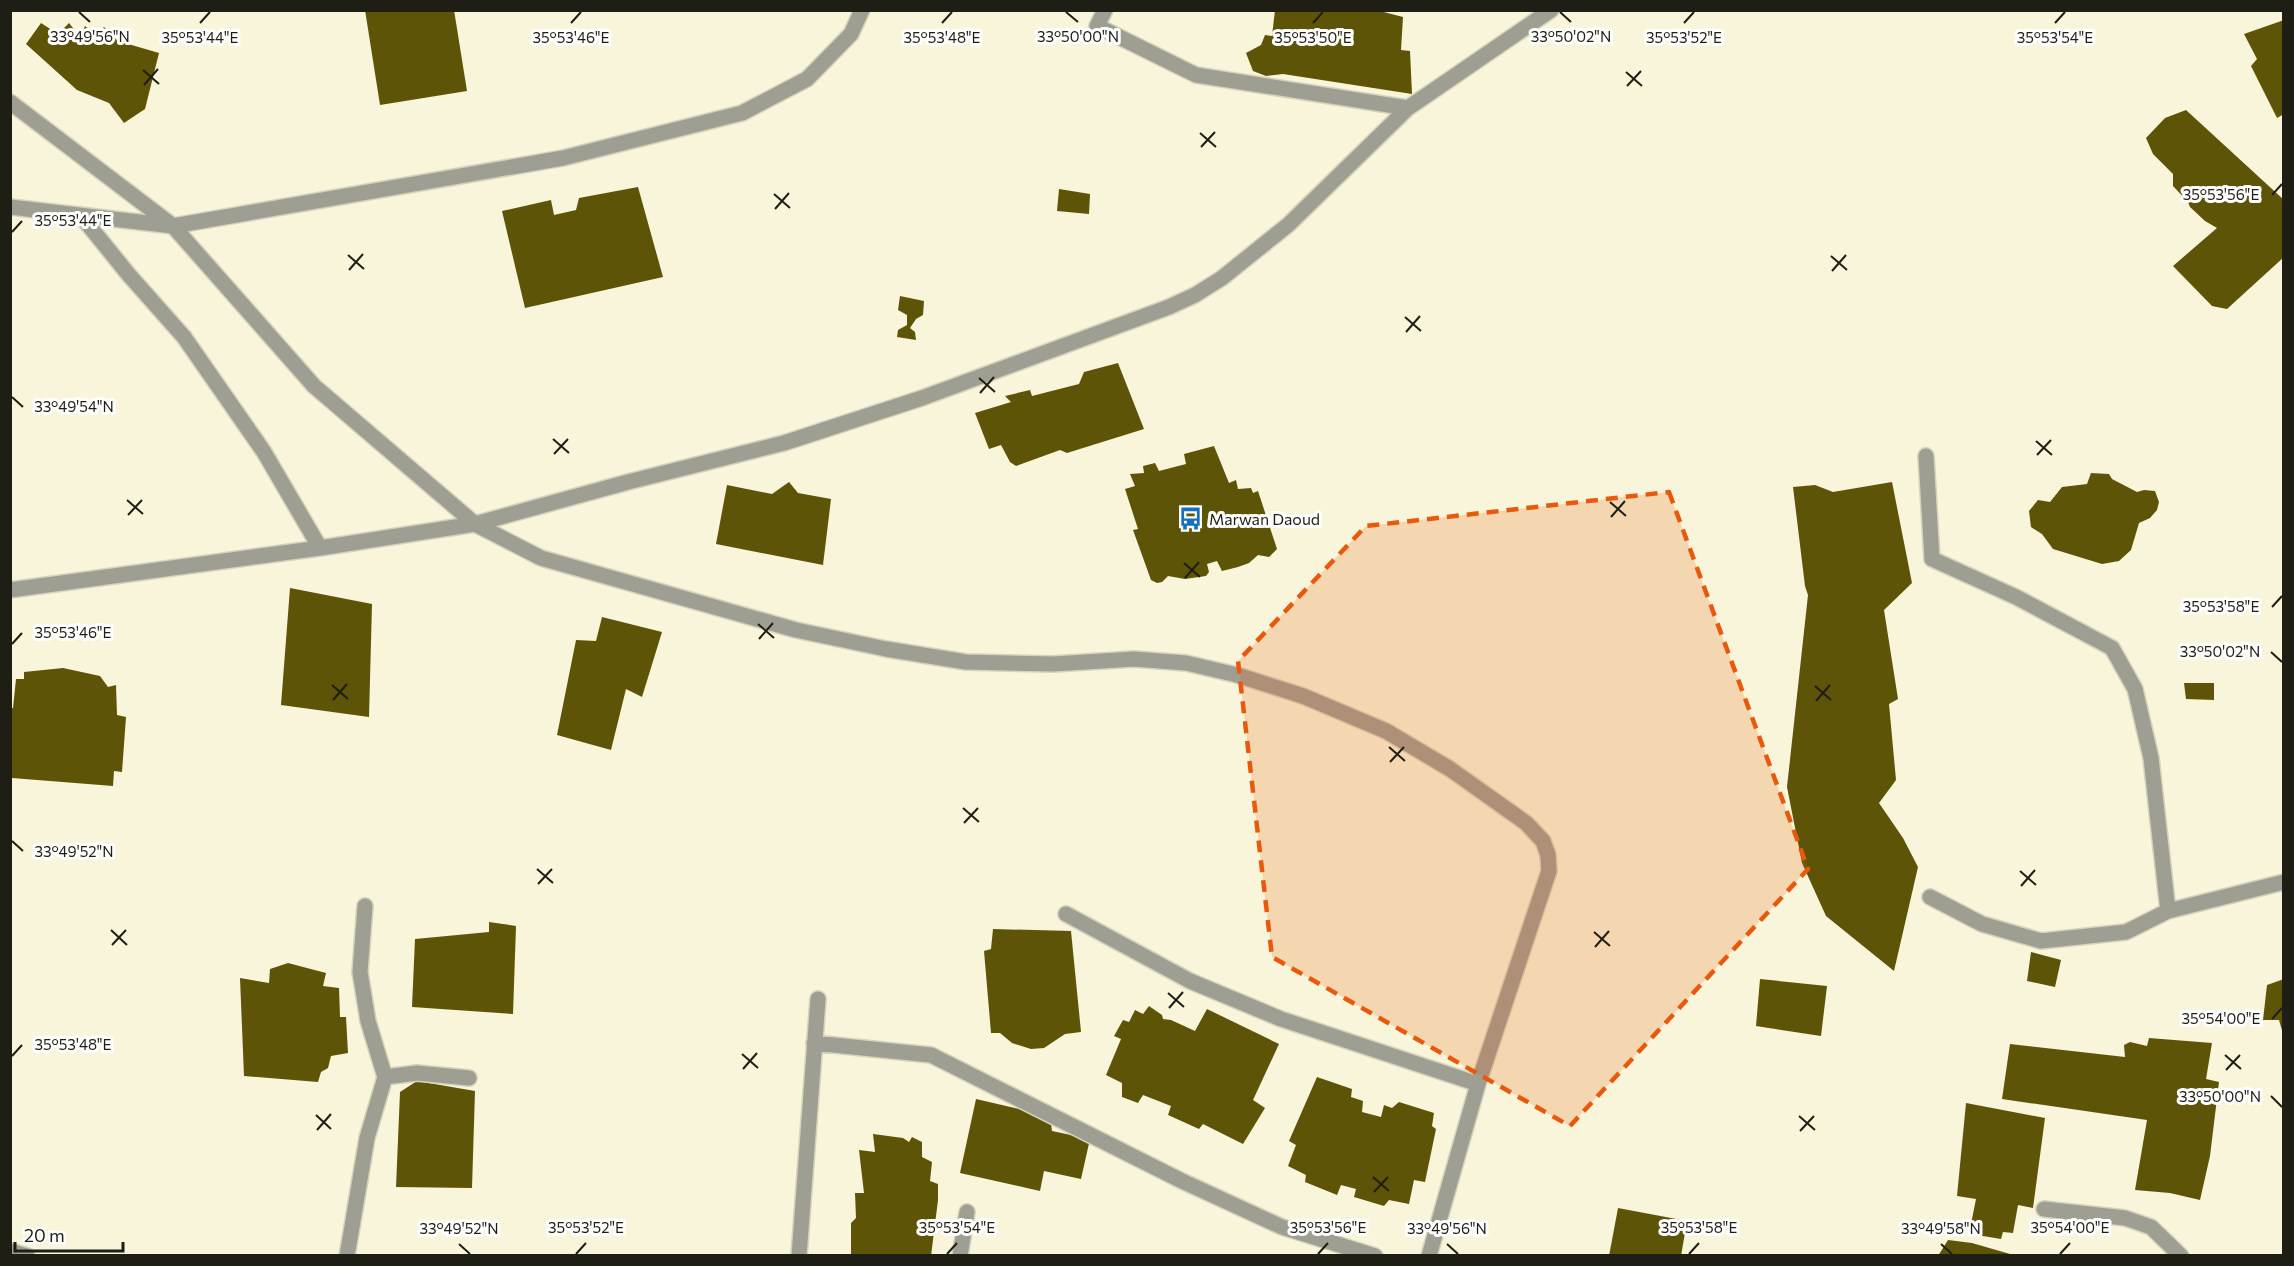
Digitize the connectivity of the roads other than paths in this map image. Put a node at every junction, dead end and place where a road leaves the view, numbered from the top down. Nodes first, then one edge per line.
1 (862, 10) edge
2 (1105, 10) edge
3 (1551, 10) edge
4 (10, 102) edge
5 (1408, 108) junction
6 (10, 207) edge
7 (82, 217) junction
8 (173, 226) junction
9 (1926, 456) dead end
10 (475, 524) junction
11 (320, 548) junction
12 (10, 590) edge
13 (2283, 882) edge
14 (1930, 897) dead end
15 (365, 906) dead end
16 (2168, 911) junction
17 (1066, 914) dead end
18 (818, 999) dead end
19 (814, 1043) junction
20 (385, 1077) junction
21 (469, 1078) dead end
22 (1478, 1084) junction
23 (2044, 1209) dead end
24 (967, 1212) dead end
25 (347, 1256) edge
26 (798, 1256) edge
27 (960, 1256) edge
28 (1375, 1256) edge
29 (1430, 1256) edge
30 (2181, 1256) edge

1 - 8 street
2 - 5 street
3 - 5 street
4 - 8 street
5 - 10 street
6 - 7 street
7 - 8 street
7 - 11 street
8 - 10 street
9 - 16 street
10 - 11 street
10 - 22 street
11 - 12 street
13 - 16 street
14 - 16 street
15 - 20 street
17 - 22 street
18 - 19 street
19 - 26 street
19 - 28 street
20 - 21 street
20 - 25 street
22 - 29 street
23 - 30 street
24 - 27 street

